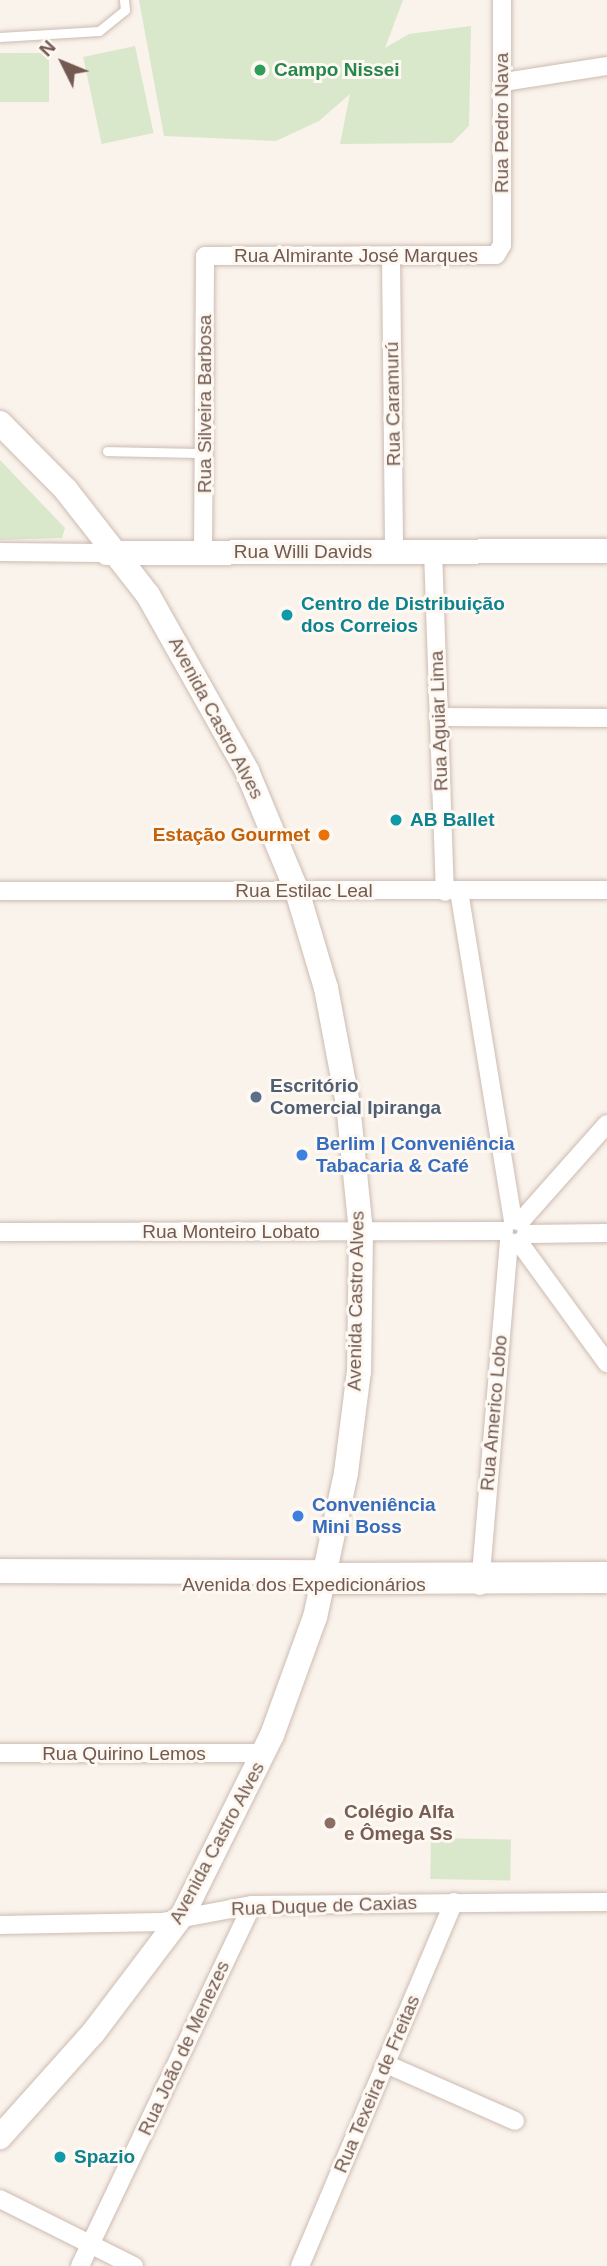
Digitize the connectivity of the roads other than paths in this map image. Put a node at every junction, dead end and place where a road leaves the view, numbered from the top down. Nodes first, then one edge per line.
1 (124, 0) edge
2 (502, 0) edge
3 (0, 37) edge
4 (607, 66) edge
5 (503, 82) junction
6 (502, 245) joint
7 (205, 256) joint
8 (391, 257) junction
9 (0, 423) edge
10 (0, 442) edge
11 (107, 451) dead end
12 (205, 453) junction
13 (23, 456) junction
14 (394, 551) junction
15 (433, 551) junction
16 (607, 551) edge
17 (0, 552) edge
18 (203, 552) junction
19 (110, 553) junction
20 (439, 717) junction
21 (607, 718) edge
22 (607, 890) edge
23 (0, 891) edge
24 (290, 891) junction
25 (452, 891) junction
26 (607, 1124) edge
27 (353, 1231) junction
28 (0, 1232) edge
29 (515, 1232) junction
30 (607, 1233) edge
31 (607, 1363) edge
32 (0, 1571) edge
33 (607, 1571) edge
34 (155, 1578) junction
35 (318, 1578) junction
36 (480, 1579) junction
37 (0, 1584) edge
38 (607, 1584) edge
39 (256, 1753) junction
40 (0, 1754) edge
41 (454, 1902) junction
42 (607, 1902) edge
43 (252, 1905) junction
44 (173, 1918) junction
45 (0, 1925) edge
46 (89, 2029) junction
47 (386, 2064) junction
48 (0, 2112) edge
49 (515, 2121) dead end
50 (0, 2137) edge
51 (0, 2199) edge
52 (90, 2246) junction
53 (80, 2266) edge
54 (134, 2266) edge
55 (300, 2266) edge

1 - 3 lane
2 - 5 street, Rua Pedro Nava
4 - 5 street
5 - 6 street, Rua Pedro Nava
6 - 8 street, Rua Almirante José Marques
7 - 8 street, Rua Almirante José Marques
7 - 12 street, Rua Silveira Barbosa
8 - 14 street, Rua Caramurú
9 - 13 main road, Avenida Castro Alves
10 - 13 main road, Avenida Castro Alves
11 - 12 lane
12 - 18 street, Rua Silveira Barbosa
13 - 19 main road, Avenida Castro Alves
14 - 15 main road, Rua Willi Davids
14 - 18 main road, Rua Willi Davids
15 - 16 main road, Rua Willi Davids
15 - 20 street, Rua Aguiar Lima
17 - 19 street, Rua Willi Davids
18 - 19 main road, Rua Willi Davids
19 - 24 main road, Avenida Castro Alves
20 - 21 street
20 - 25 street, Rua Aguiar Lima
22 - 25 street, Rua Estilac Leal
23 - 24 street, Rua Estilac Leal
24 - 25 street, Rua Estilac Leal
24 - 27 main road, Avenida Castro Alves
25 - 29 street, Rua Aguiar Lima
26 - 29 street
27 - 28 street, Rua Monteiro Lobato
27 - 29 street, Rua Monteiro Lobato
27 - 35 main road, Avenida Castro Alves
29 - 30 street, Rua Monteiro Lobato
29 - 31 street
29 - 36 street, Rua Americo Lobo
32 - 34 main road, Avenida dos Expedicionários
33 - 36 street, Avenida dos Expedicionários
34 - 35 main road, Avenida dos Expedicionários
34 - 37 main road, Avenida dos Expedicionários
35 - 36 street, Avenida dos Expedicionários
35 - 39 main road, Avenida Castro Alves
36 - 38 street, Avenida dos Expedicionários
39 - 40 street, Rua Quirino Lemos
39 - 44 main road, Avenida Castro Alves
41 - 42 street, Rua Duque de Caxias
41 - 43 street, Rua Duque de Caxias
41 - 47 street, Rua Texeira de Freitas
43 - 44 street, Rua Duque de Caxias
43 - 52 street, Rua João de Menezes
44 - 45 street, Rua Duque de Caxias
44 - 46 main road, Avenida Castro Alves
46 - 48 main road, Avenida Castro Alves
46 - 50 main road, Avenida Castro Alves
47 - 49 street
47 - 55 street, Rua Texeira de Freitas
51 - 52 street
52 - 53 street, Rua João de Menezes
52 - 54 street

